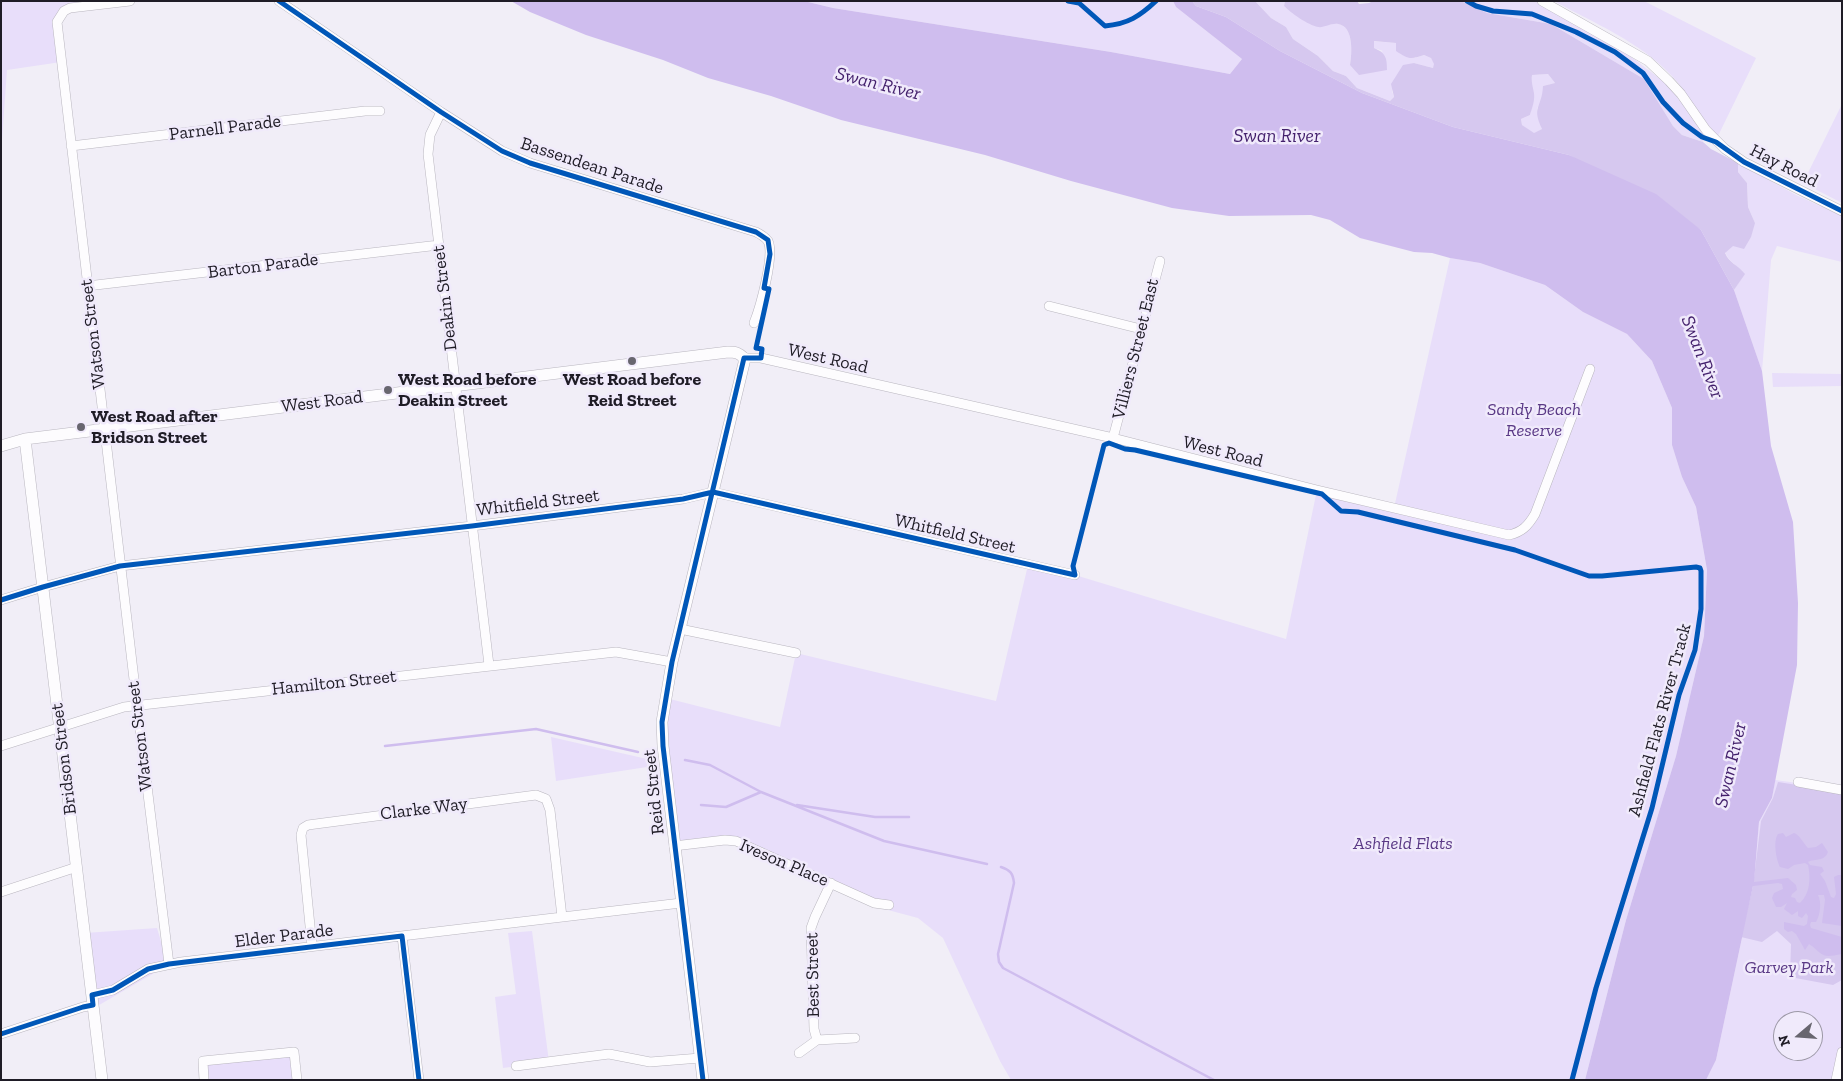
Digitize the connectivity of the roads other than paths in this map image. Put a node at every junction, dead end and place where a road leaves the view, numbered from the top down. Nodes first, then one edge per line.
1 (130, 1) edge
2 (278, 1) edge
3 (1542, 1) edge
4 (380, 111) dead end
5 (441, 112) junction
6 (71, 146) junction
7 (1842, 211) edge
8 (439, 246) junction
9 (1160, 261) dead end
10 (87, 286) junction
11 (1049, 306) dead end
12 (754, 323) dead end
13 (1141, 329) junction
14 (744, 358) junction
15 (1590, 369) dead end
16 (456, 386) junction
17 (104, 429) junction
18 (1113, 438) junction
19 (25, 439) junction
20 (1, 446) edge
21 (713, 492) junction
22 (472, 526) junction
23 (120, 566) junction
24 (1075, 575) dead end
25 (43, 587) junction
26 (1, 600) edge
27 (680, 629) junction
28 (796, 653) dead end
29 (672, 662) junction
30 (489, 665) junction
31 (136, 705) junction
32 (60, 726) junction
33 (1, 746) edge
34 (1798, 782) dead end
35 (1842, 790) edge
36 (674, 846) junction
37 (77, 867) junction
38 (831, 883) junction
39 (1, 892) edge
40 (682, 903) junction
41 (889, 905) dead end
42 (562, 917) junction
43 (402, 936) junction
44 (312, 946) junction
45 (169, 964) junction
46 (93, 1000) junction
47 (1, 1034) edge
48 (855, 1038) dead end
49 (817, 1040) junction
50 (799, 1052) dead end
51 (1842, 1052) edge
52 (700, 1058) junction
53 (516, 1066) dead end
54 (102, 1080) edge
55 (204, 1080) edge
56 (297, 1080) edge
57 (419, 1080) edge
58 (703, 1080) edge
59 (1836, 1080) edge

1 - 6 street, Watson Street
2 - 5 street, Bassendean Parade
3 - 7 street, Hay Road
4 - 6 street, Parnell Parade
5 - 8 street, Deakin Street
5 - 12 street, Bassendean Parade
6 - 10 street, Watson Street
8 - 10 street, Barton Parade
8 - 16 street, Deakin Street
9 - 13 street, Villiers Street East
10 - 17 street, Watson Street
11 - 13 street
13 - 18 street, Villiers Street East
14 - 16 street, West Road
14 - 18 street, West Road
14 - 21 street, Reid Street
15 - 18 street, West Road
16 - 17 street, West Road
16 - 22 street, Deakin Street
17 - 19 street, West Road
17 - 23 street, Watson Street
19 - 20 street, West Road
19 - 25 street, Bridson Street
21 - 22 street, Whitfield Street
21 - 24 street, Whitfield Street
21 - 27 street, Reid Street
22 - 23 street, Whitfield Street
22 - 30 street, Deakin Street
23 - 25 street, Whitfield Street
23 - 31 street, Watson Street
25 - 26 street, Whitfield Street
25 - 32 street, Bridson Street
27 - 28 street
27 - 29 street, Reid Street
29 - 30 street, Hamilton Street
29 - 36 street, Reid Street
30 - 31 street, Hamilton Street
31 - 32 street, Hamilton Street
31 - 45 street, Watson Street
32 - 33 street, Hamilton Street
32 - 37 street, Bridson Street
34 - 35 street
36 - 38 street, Iveson Place
36 - 40 street, Reid Street
37 - 39 street
37 - 46 street, Bridson Street
38 - 41 street, Iveson Place
38 - 49 street, Best Street
40 - 42 street, Elder Parade
40 - 52 street, Reid Street
42 - 43 street, Elder Parade
42 - 44 street, Clarke Way
43 - 44 street, Elder Parade
43 - 57 street
44 - 45 street, Elder Parade
45 - 46 street, Elder Parade
46 - 47 street, Elder Parade
46 - 54 street, Bridson Street
48 - 49 street, Best Street
49 - 50 street, Best Street
51 - 59 street
52 - 53 street
52 - 58 street, Reid Street
55 - 56 street

